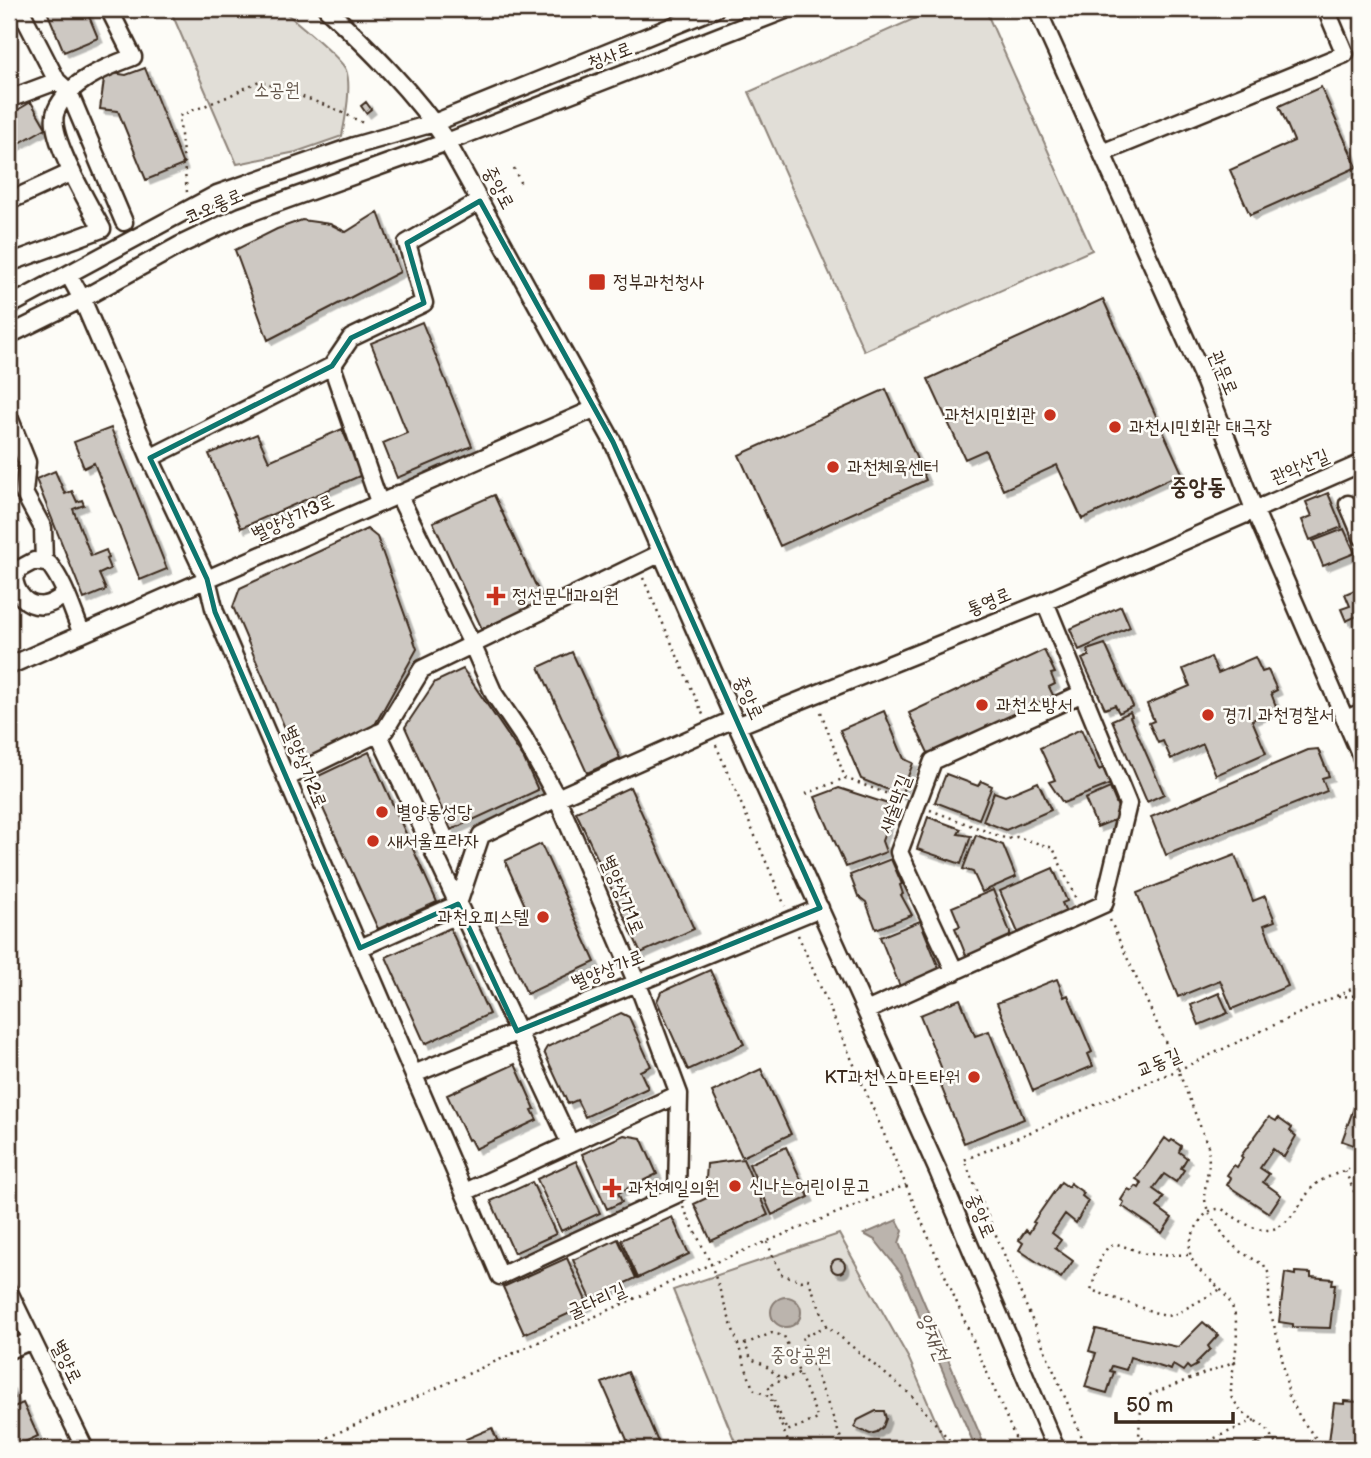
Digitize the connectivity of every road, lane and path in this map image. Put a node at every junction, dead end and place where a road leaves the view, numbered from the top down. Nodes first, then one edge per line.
1 (20, 9) edge
2 (109, 9) edge
3 (327, 9) edge
4 (715, 9) edge
5 (788, 9) edge
6 (1037, 9) edge
7 (1326, 9) edge
8 (57, 81) junction
9 (69, 92) junction
10 (9, 99) edge
11 (363, 123) dead end
12 (434, 123) junction
13 (447, 142) junction
14 (1102, 153) junction
15 (514, 168) dead end
16 (72, 173) junction
17 (522, 187) dead end
18 (188, 196) dead end
19 (9, 201) edge
20 (480, 201) junction
21 (124, 222) dead end
22 (10, 259) edge
23 (69, 275) junction
24 (82, 299) junction
25 (9, 306) edge
26 (9, 335) edge
27 (332, 366) junction
28 (594, 409) junction
29 (9, 417) edge
30 (150, 458) junction
31 (1362, 463) edge
32 (398, 494) junction
33 (379, 502) junction
34 (1348, 504) dead end
35 (1254, 509) junction
36 (1362, 537) edge
37 (661, 553) junction
38 (44, 563) junction
39 (637, 565) junction
40 (11, 576) edge
41 (207, 579) junction
42 (66, 594) junction
43 (1045, 602) junction
44 (82, 634) junction
45 (472, 643) junction
46 (9, 666) edge
47 (1083, 693) junction
48 (821, 712) dead end
49 (1362, 712) edge
50 (1346, 719) junction
51 (735, 723) junction
52 (710, 730) junction
53 (378, 733) junction
54 (1362, 758) edge
55 (286, 778) junction
56 (845, 778) junction
57 (825, 780) dead end
58 (827, 785) junction
59 (806, 794) dead end
60 (557, 797) junction
61 (917, 805) junction
62 (458, 904) junction
63 (1104, 904) junction
64 (820, 908) junction
65 (1083, 915) junction
66 (791, 919) junction
67 (360, 948) junction
68 (955, 972) junction
69 (637, 981) junction
70 (1362, 984) edge
71 (1362, 995) edge
72 (1334, 997) junction
73 (866, 1011) junction
74 (517, 1031) junction
75 (1178, 1070) junction
76 (414, 1074) junction
77 (679, 1094) junction
78 (570, 1143) junction
79 (1362, 1163) edge
80 (1345, 1171) junction
81 (906, 1185) junction
82 (465, 1192) junction
83 (677, 1194) junction
84 (1362, 1209) edge
85 (1208, 1212) junction
86 (1362, 1225) edge
87 (767, 1241) junction
88 (1362, 1249) edge
89 (1188, 1255) junction
90 (711, 1264) junction
91 (1221, 1289) junction
92 (9, 1292) edge
93 (827, 1326) junction
94 (32, 1340) junction
95 (9, 1350) edge
96 (1236, 1361) junction
97 (799, 1373) junction
98 (791, 1377) junction
99 (1256, 1420) junction
100 (85, 1449) edge
101 (302, 1449) edge
102 (791, 1449) edge
103 (845, 1449) edge
104 (957, 1449) edge
105 (1020, 1449) edge
106 (1056, 1449) edge
107 (1087, 1449) edge
108 (1279, 1449) edge
109 (1324, 1449) edge

1 - 8 street
2 - 9 street
3 - 12 street, 중앙로
4 - 12 street, 청사로
5 - 13 street, 청사로
6 - 14 street, 관문로
7 - 14 street
8 - 9 street
8 - 10 street
9 - 16 street
9 - 21 street
11 - 18 path
12 - 13 street, 중앙로
12 - 23 street, 청사로
13 - 20 street, 중앙로
13 - 24 street, 코오롱로
14 - 35 street, 관문로
15 - 17 path
16 - 19 street
16 - 22 street
20 - 27 street
20 - 28 street, 중앙로
23 - 24 street, 별양상가2로
23 - 25 street, 청사로
24 - 26 street, 코오롱로
24 - 30 street, 별양상가2로
27 - 30 street
27 - 33 street
28 - 32 street, 별양상가3로
28 - 37 street, 중앙로
29 - 38 street
30 - 41 street, 별양상가2로
31 - 35 street, 관악산길
32 - 33 street, 별양상가3로
32 - 45 street, 별양상가1로
33 - 41 street, 별양상가3로
34 - 36 street
35 - 43 street, 통영로
35 - 50 street, 관문로
37 - 39 street
37 - 51 street, 중앙로
38 - 40 street
38 - 42 street
39 - 45 street
39 - 52 path
40 - 42 street
41 - 44 street, 별양상가3로
41 - 55 street, 별양상가2로
42 - 44 street
43 - 47 street
43 - 51 street, 통영로
44 - 46 street, 별양상가3로
45 - 53 street
45 - 60 street, 별양상가1로
47 - 61 street, 새술막길
47 - 63 street
48 - 56 path
49 - 50 street
50 - 54 street, 관문로
51 - 52 street, 통영로
51 - 64 street, 중앙로
52 - 60 street, 통영로
52 - 66 path
53 - 55 street
53 - 62 street
55 - 67 street, 별양상가2로
56 - 58 path
56 - 61 path
57 - 58 path
58 - 59 path
60 - 62 street, 통영로
60 - 69 street, 별양상가1로
61 - 65 path
61 - 68 street, 새술막길
62 - 67 street
62 - 74 street
63 - 65 street
63 - 75 path
64 - 66 street, 별양상가로
64 - 73 street, 중앙로
65 - 68 street
66 - 69 street, 별양상가로
66 - 81 path
67 - 76 street, 별양상가2로
68 - 73 street
69 - 74 street, 별양상가로
69 - 77 street, 별양상가1로
70 - 72 path, 교동길
71 - 72 path
72 - 75 path, 교동길
73 - 106 street, 중앙로
74 - 76 street, 별양상가로
74 - 78 street
75 - 85 path
75 - 107 path, 교동길
76 - 82 street, 별양상가2로
77 - 78 street
77 - 83 street, 별양상가1로
78 - 82 street
79 - 80 path
80 - 84 path
80 - 85 path
81 - 87 path, 굴다리길
81 - 105 path
82 - 83 street, 별양상가2로
83 - 90 path
85 - 89 path
85 - 109 path
86 - 88 path
87 - 90 path, 굴다리길
87 - 93 path
89 - 91 path
89 - 91 path
90 - 101 path, 굴다리길
90 - 102 path
91 - 96 path
92 - 94 street, 별양로
93 - 103 path
93 - 104 path
94 - 95 street
94 - 100 street, 별양로
96 - 99 path
96 - 99 path
97 - 98 path
97 - 98 path
97 - 98 path
99 - 108 path

